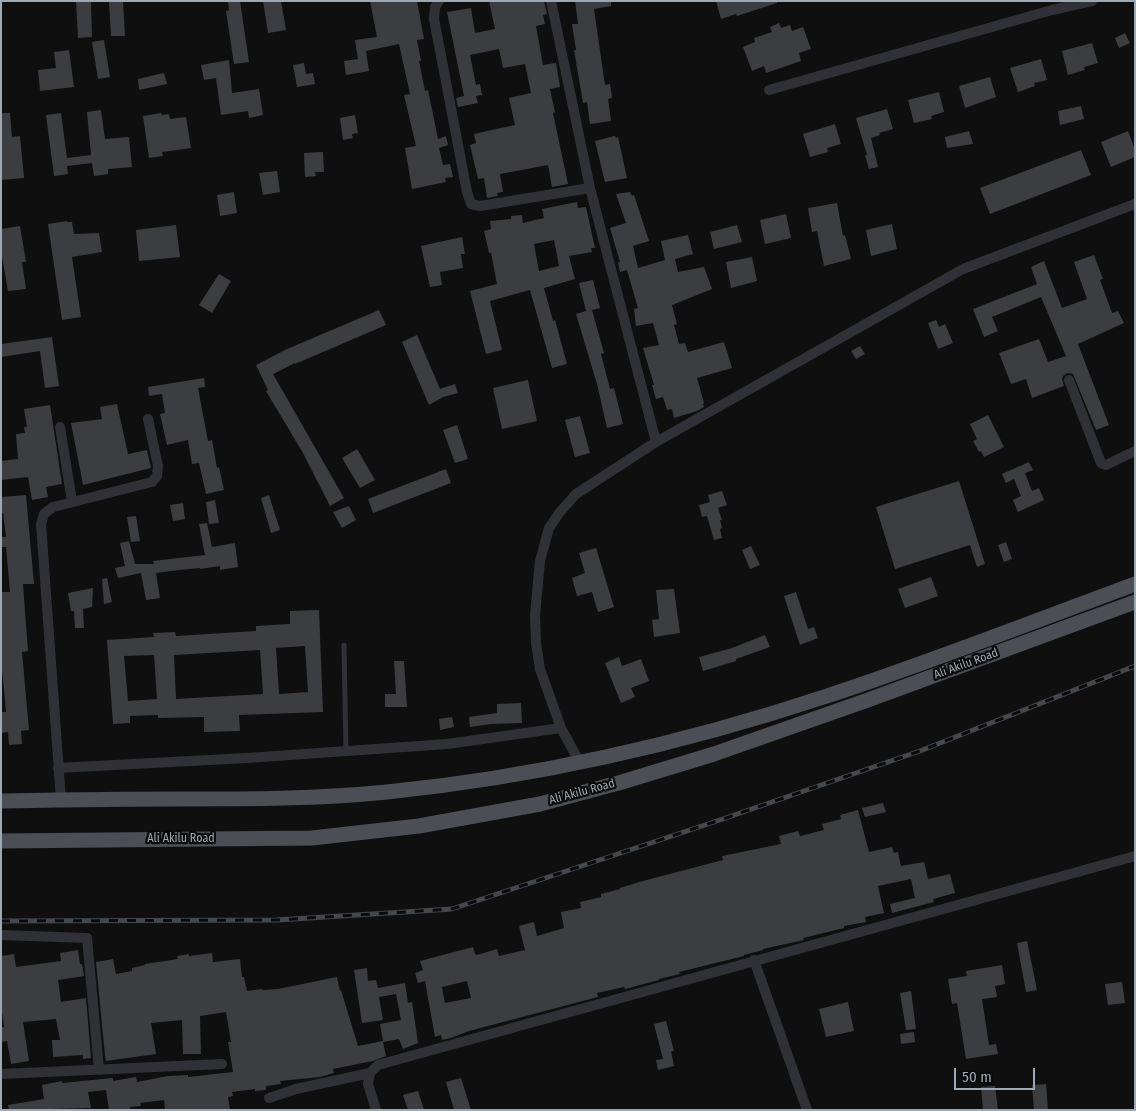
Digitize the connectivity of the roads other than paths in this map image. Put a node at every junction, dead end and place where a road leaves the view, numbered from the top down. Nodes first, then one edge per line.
1 (440, 1) edge
2 (551, 1) edge
3 (1092, 1) edge
4 (1050, 6) edge
5 (769, 90) dead end
6 (590, 188) junction
7 (1135, 204) edge
8 (1070, 380) dead end
9 (148, 420) dead end
10 (60, 427) dead end
11 (656, 442) junction
12 (1135, 451) edge
13 (72, 501) junction
14 (1135, 584) edge
15 (1135, 602) edge
16 (344, 645) dead end
17 (561, 728) junction
18 (346, 751) junction
19 (580, 762) junction
20 (58, 768) junction
21 (61, 800) junction
22 (1, 801) edge
23 (1, 841) edge
24 (1135, 856) edge
25 (1, 935) edge
26 (754, 960) junction
27 (222, 1064) dead end
28 (99, 1070) junction
29 (370, 1073) junction
30 (1, 1074) edge
31 (269, 1098) dead end
32 (376, 1110) edge
33 (807, 1110) edge

1 - 6 street
2 - 6 street
3 - 4 street
4 - 5 street
6 - 11 street
7 - 11 street
8 - 12 street
9 - 13 street
10 - 13 street
11 - 17 street
13 - 20 street
14 - 19 main road, Ali Akilu Road
15 - 23 main road, Ali Akilu Road
16 - 18 lane
17 - 18 street
17 - 19 street
18 - 20 street
19 - 21 main road, Ali Akilu Road
20 - 21 street
21 - 22 main road, Ali Akilu Road
24 - 26 street
25 - 28 street
26 - 29 street
26 - 33 street
27 - 28 street
28 - 30 street
29 - 31 street
29 - 32 street

